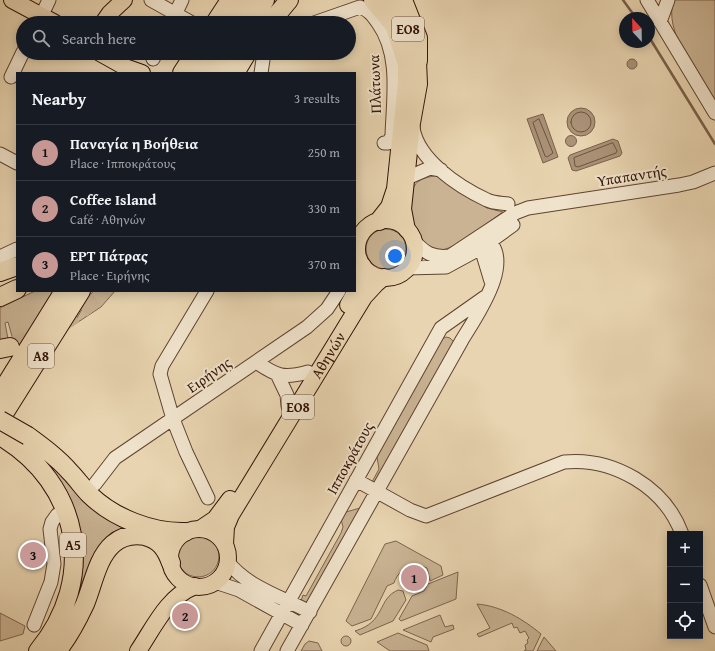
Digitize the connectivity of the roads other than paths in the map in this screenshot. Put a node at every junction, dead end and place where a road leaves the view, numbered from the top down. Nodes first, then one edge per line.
1 (12, 0) edge
2 (50, 0) edge
3 (124, 0) edge
4 (151, 0) edge
5 (182, 0) edge
6 (230, 0) edge
7 (249, 0) edge
8 (265, 0) edge
9 (281, 0) edge
10 (289, 0) edge
11 (373, 0) edge
12 (390, 0) edge
13 (404, 0) edge
14 (647, 0) edge
15 (668, 0) edge
16 (38, 16) edge
17 (47, 16) edge
18 (110, 16) edge
19 (171, 16) edge
20 (174, 16) edge
21 (220, 16) edge
22 (239, 16) edge
23 (255, 16) edge
24 (271, 16) edge
25 (276, 16) edge
26 (334, 16) edge
27 (660, 22) junction
28 (19, 60) edge
29 (115, 60) edge
30 (190, 60) edge
31 (210, 60) edge
32 (227, 60) edge
33 (243, 60) edge
34 (263, 60) edge
35 (418, 61) junction
36 (139, 72) edge
37 (183, 72) edge
38 (203, 72) edge
39 (220, 72) edge
40 (236, 72) edge
41 (261, 72) edge
42 (11, 77) dead end
43 (715, 114) edge
44 (412, 123) junction
45 (384, 143) dead end
46 (0, 154) edge
47 (16, 162) edge
48 (441, 170) junction
49 (713, 174) edge
50 (407, 178) junction
51 (508, 204) dead end
52 (380, 221) junction
53 (410, 235) junction
54 (356, 239) edge
55 (485, 242) junction
56 (16, 250) edge
57 (6, 257) edge
58 (458, 261) junction
59 (362, 266) junction
60 (406, 268) junction
61 (490, 271) junction
62 (0, 272) edge
63 (384, 277) junction
64 (16, 289) edge
65 (356, 291) edge
66 (488, 291) junction
67 (63, 292) edge
68 (80, 292) edge
69 (205, 292) edge
70 (338, 292) edge
71 (356, 292) edge
72 (0, 297) edge
73 (256, 362) junction
74 (308, 372) junction
75 (277, 374) junction
76 (0, 394) edge
77 (288, 406) junction
78 (173, 419) junction
79 (0, 420) edge
80 (0, 436) edge
81 (24, 442) junction
82 (356, 480) junction
83 (95, 484) tunnel mouth
84 (377, 491) junction
85 (208, 498) dead end
86 (57, 515) tunnel mouth
87 (193, 530) junction
88 (680, 531) edge
89 (225, 544) junction
90 (228, 562) junction
91 (173, 569) junction
92 (214, 582) junction
93 (195, 586) junction
94 (703, 593) edge
95 (289, 601) junction
96 (166, 608) junction
97 (310, 612) junction
98 (282, 614) junction
99 (34, 625) dead end
100 (302, 625) junction
101 (715, 627) edge
102 (38, 651) edge
103 (57, 651) edge
104 (138, 651) edge
105 (261, 651) edge
106 (287, 651) edge

1 - 16 main road
2 - 17 street
3 - 18 main road
4 - 19 street
5 - 20 street
6 - 21 highway
7 - 22 highway
8 - 23 highway
9 - 24 highway
10 - 25 highway
11 - 52 highway
12 - 35 main road, ΕΟ8
13 - 35 highway
14 - 27 street
15 - 27 street
26 - 45 street, Πλάτωνα
27 - 43 street
28 - 42 street
29 - 36 main road
30 - 37 highway
31 - 38 highway
32 - 39 highway
33 - 40 highway
34 - 41 street
35 - 44 main road, ΕΟ8
44 - 48 street
44 - 50 main road, ΕΟ8
46 - 47 street
48 - 50 street
48 - 51 street
49 - 55 street, Υπαπαντής
50 - 53 main road, ΕΟ8
52 - 53 main road
52 - 54 main road, Αθηνών / ΕΟ8
53 - 55 street
53 - 60 main road, ΕΟ8
54 - 59 main road, Αθηνών / ΕΟ8
55 - 58 street
55 - 61 street
55 - 66 street
56 - 57 street
57 - 62 highway
58 - 60 street
58 - 61 street
59 - 63 main road
59 - 65 main road, Αθηνών / ΕΟ8
60 - 63 main road, Αθηνών / ΕΟ8
61 - 66 street
63 - 89 main road, Αθηνών / ΕΟ8
64 - 72 highway
66 - 82 street, Ιπποκράτους
66 - 84 street
67 - 76 highway, Α8
68 - 79 highway, Α8
69 - 78 street
70 - 73 street, Ειρήνης
71 - 74 main road, Αθηνών / ΕΟ8
73 - 75 street
73 - 78 street, Ειρήνης
74 - 75 street
74 - 77 main road, Αθηνών / ΕΟ8
75 - 77 street
77 - 87 main road, Αθηνών / ΕΟ8
78 - 83 street, Ειρήνης
78 - 85 street
79 - 81 highway, bridge
80 - 81 highway, Α5
81 - 87 highway
81 - 102 highway, Α5
82 - 84 street
82 - 95 street, Ιπποκράτους
84 - 88 street
84 - 97 street
86 - 99 street
87 - 89 main road
87 - 91 main road, Αθηνών / ΕΟ8
89 - 90 main road, Αθηνών / ΕΟ8
90 - 92 main road
90 - 95 street
91 - 93 main road
91 - 96 main road, Αθηνών / ΕΟ8
91 - 103 highway
92 - 93 main road, Αθηνών / ΕΟ8
92 - 98 street
93 - 96 main road, Αθηνών / ΕΟ8
94 - 101 street
95 - 97 street
95 - 98 street, Ιπποκράτους
96 - 104 main road, Αθηνών / ΕΟ8
97 - 100 street
98 - 100 street
98 - 105 street, Ιπποκράτους
100 - 106 street

